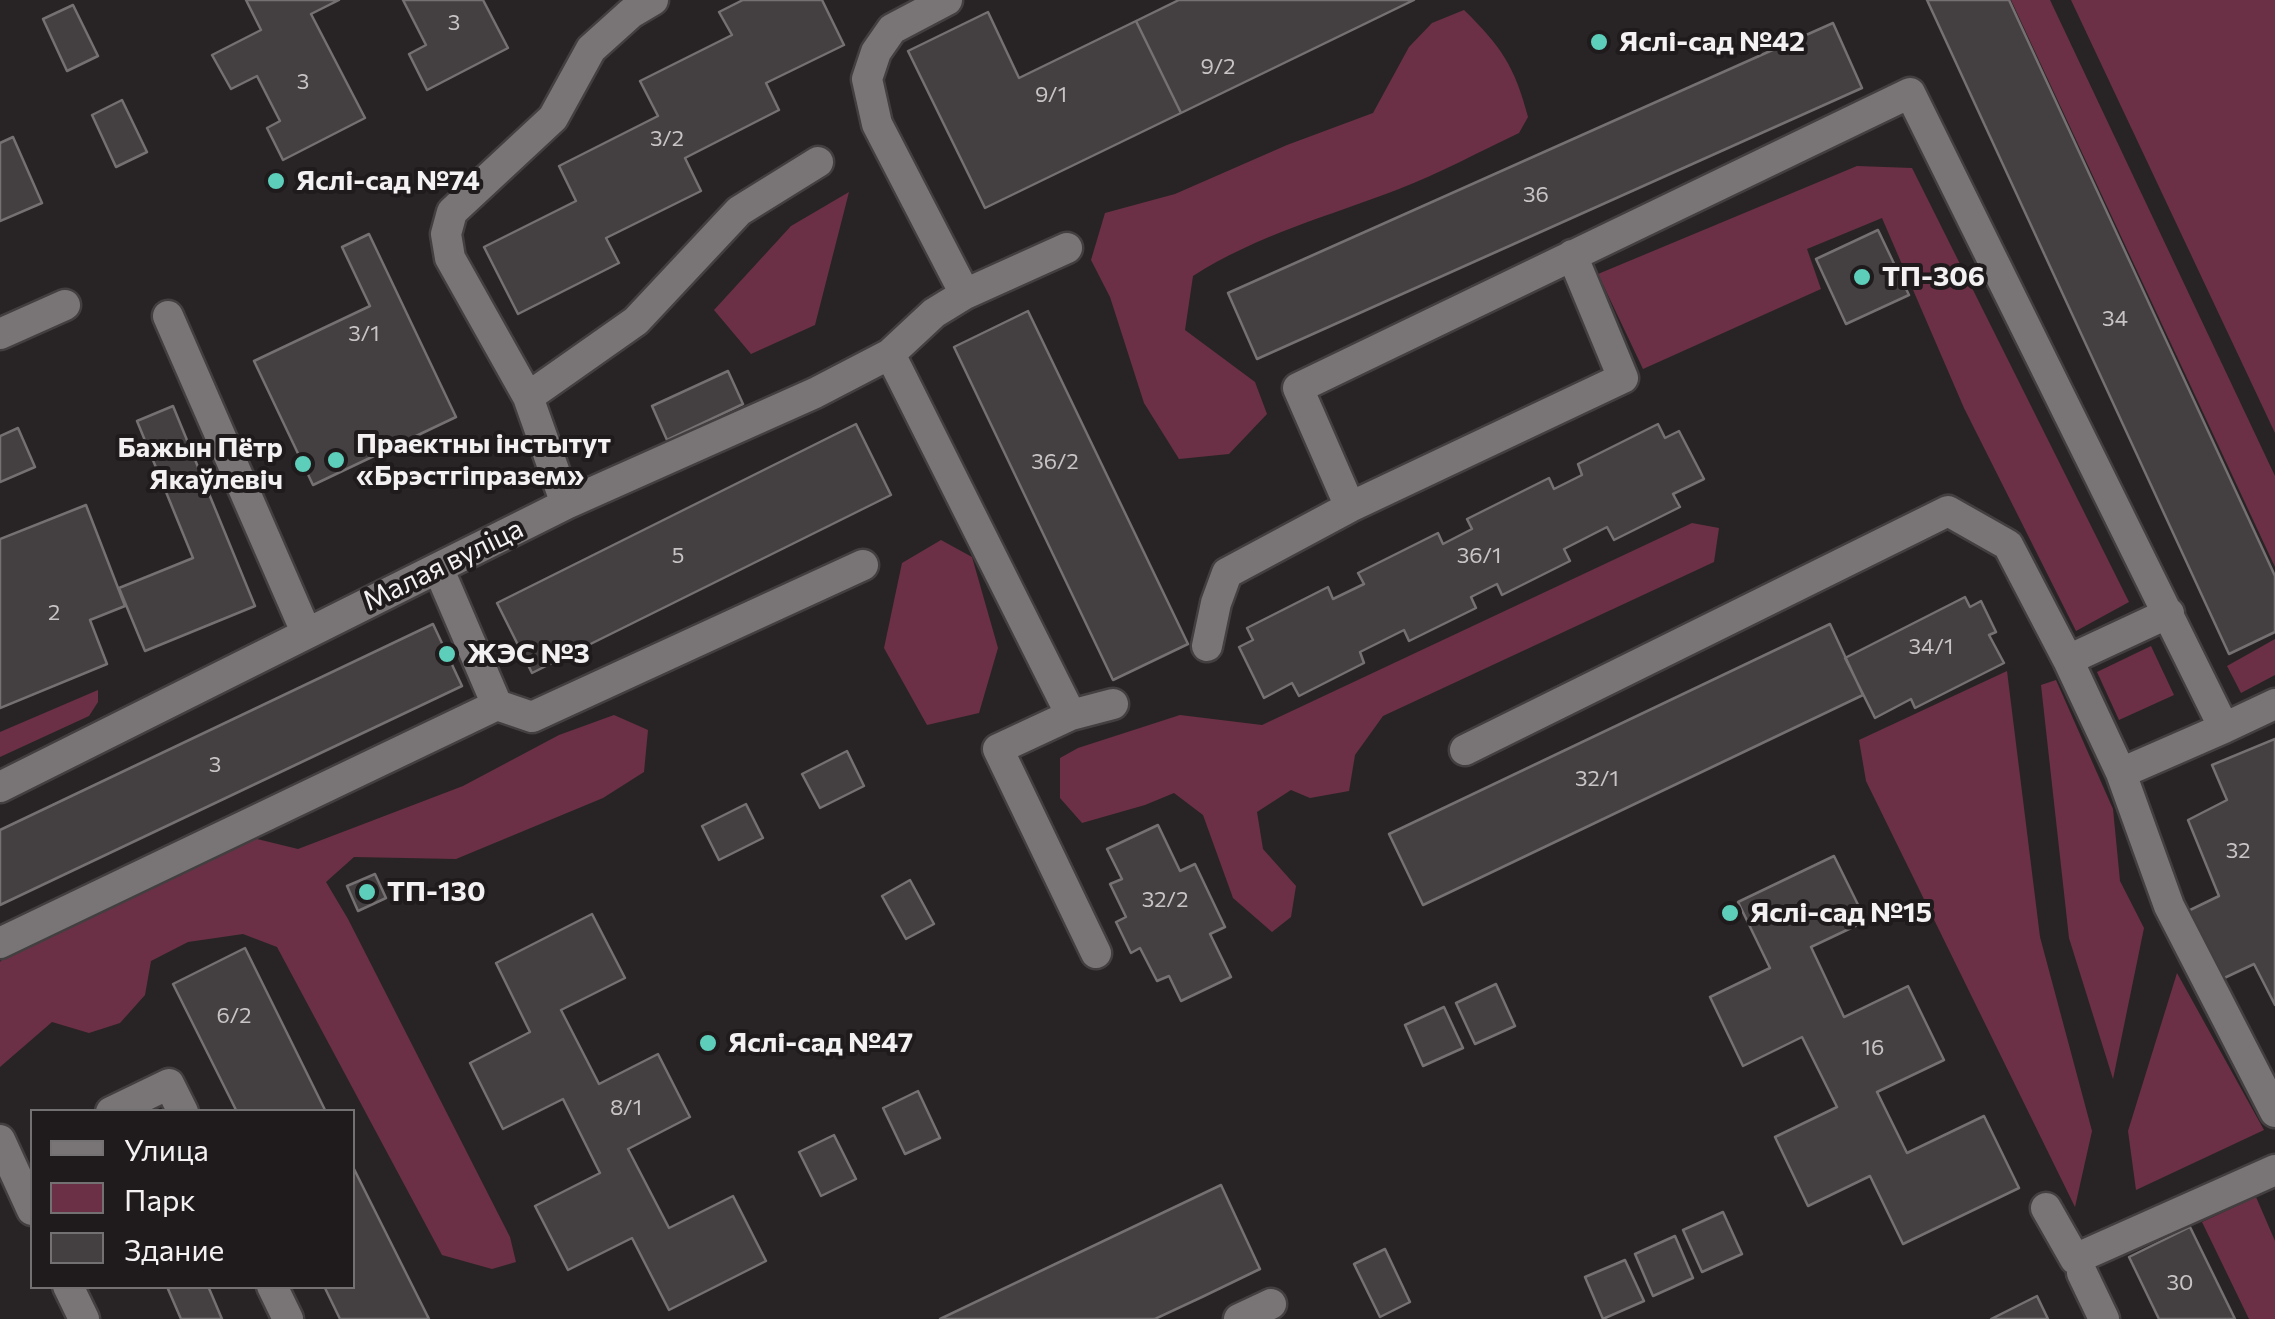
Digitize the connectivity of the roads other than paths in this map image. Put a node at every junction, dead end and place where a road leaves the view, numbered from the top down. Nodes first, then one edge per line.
1 (654, 0) edge
2 (946, 0) edge
3 (818, 162) dead end
4 (1067, 248) dead end
5 (1572, 255) junction
6 (966, 294) junction
7 (65, 305) dead end
8 (168, 316) dead end
9 (0, 334) edge
10 (890, 354) junction
11 (528, 396) junction
12 (566, 504) junction
13 (1350, 507) junction
14 (862, 565) dead end
15 (439, 570) junction
16 (2169, 613) junction
17 (306, 632) junction
18 (1208, 646) dead end
19 (2068, 660) junction
20 (1114, 704) dead end
21 (2275, 704) edge
22 (497, 706) junction
23 (1070, 715) junction
24 (2224, 728) junction
25 (1465, 750) dead end
26 (2121, 773) junction
27 (0, 787) edge
28 (0, 942) edge
29 (1096, 953) dead end
30 (2271, 1098) edge
31 (117, 1109) edge
32 (182, 1109) edge
33 (14, 1150) edge
34 (2275, 1170) edge
35 (30, 1203) edge
36 (2046, 1208) dead end
37 (2082, 1273) dead end
38 (69, 1289) edge
39 (273, 1289) edge
40 (1270, 1304) dead end
41 (84, 1319) edge
42 (288, 1319) edge
43 (1239, 1319) edge
44 (2104, 1319) edge

1 - 11 street
2 - 6 street
3 - 11 street
4 - 6 street, Малая вуліца
5 - 13 street
5 - 13 street
5 - 16 street
6 - 10 street, Малая вуліца
7 - 9 street
8 - 17 street
10 - 12 street, Малая вуліца
10 - 23 street
11 - 12 street
12 - 15 street, Малая вуліца
13 - 18 street
14 - 22 street
15 - 17 street, Малая вуліца
15 - 22 street
16 - 19 street
16 - 24 street
17 - 27 street, Малая вуліца
19 - 25 street
19 - 26 street
20 - 23 street
21 - 24 street
22 - 28 street
23 - 29 street
24 - 26 street
26 - 30 street
31 - 32 street
33 - 35 street
34 - 36 street
37 - 44 street
38 - 41 street
39 - 42 street
40 - 43 street

